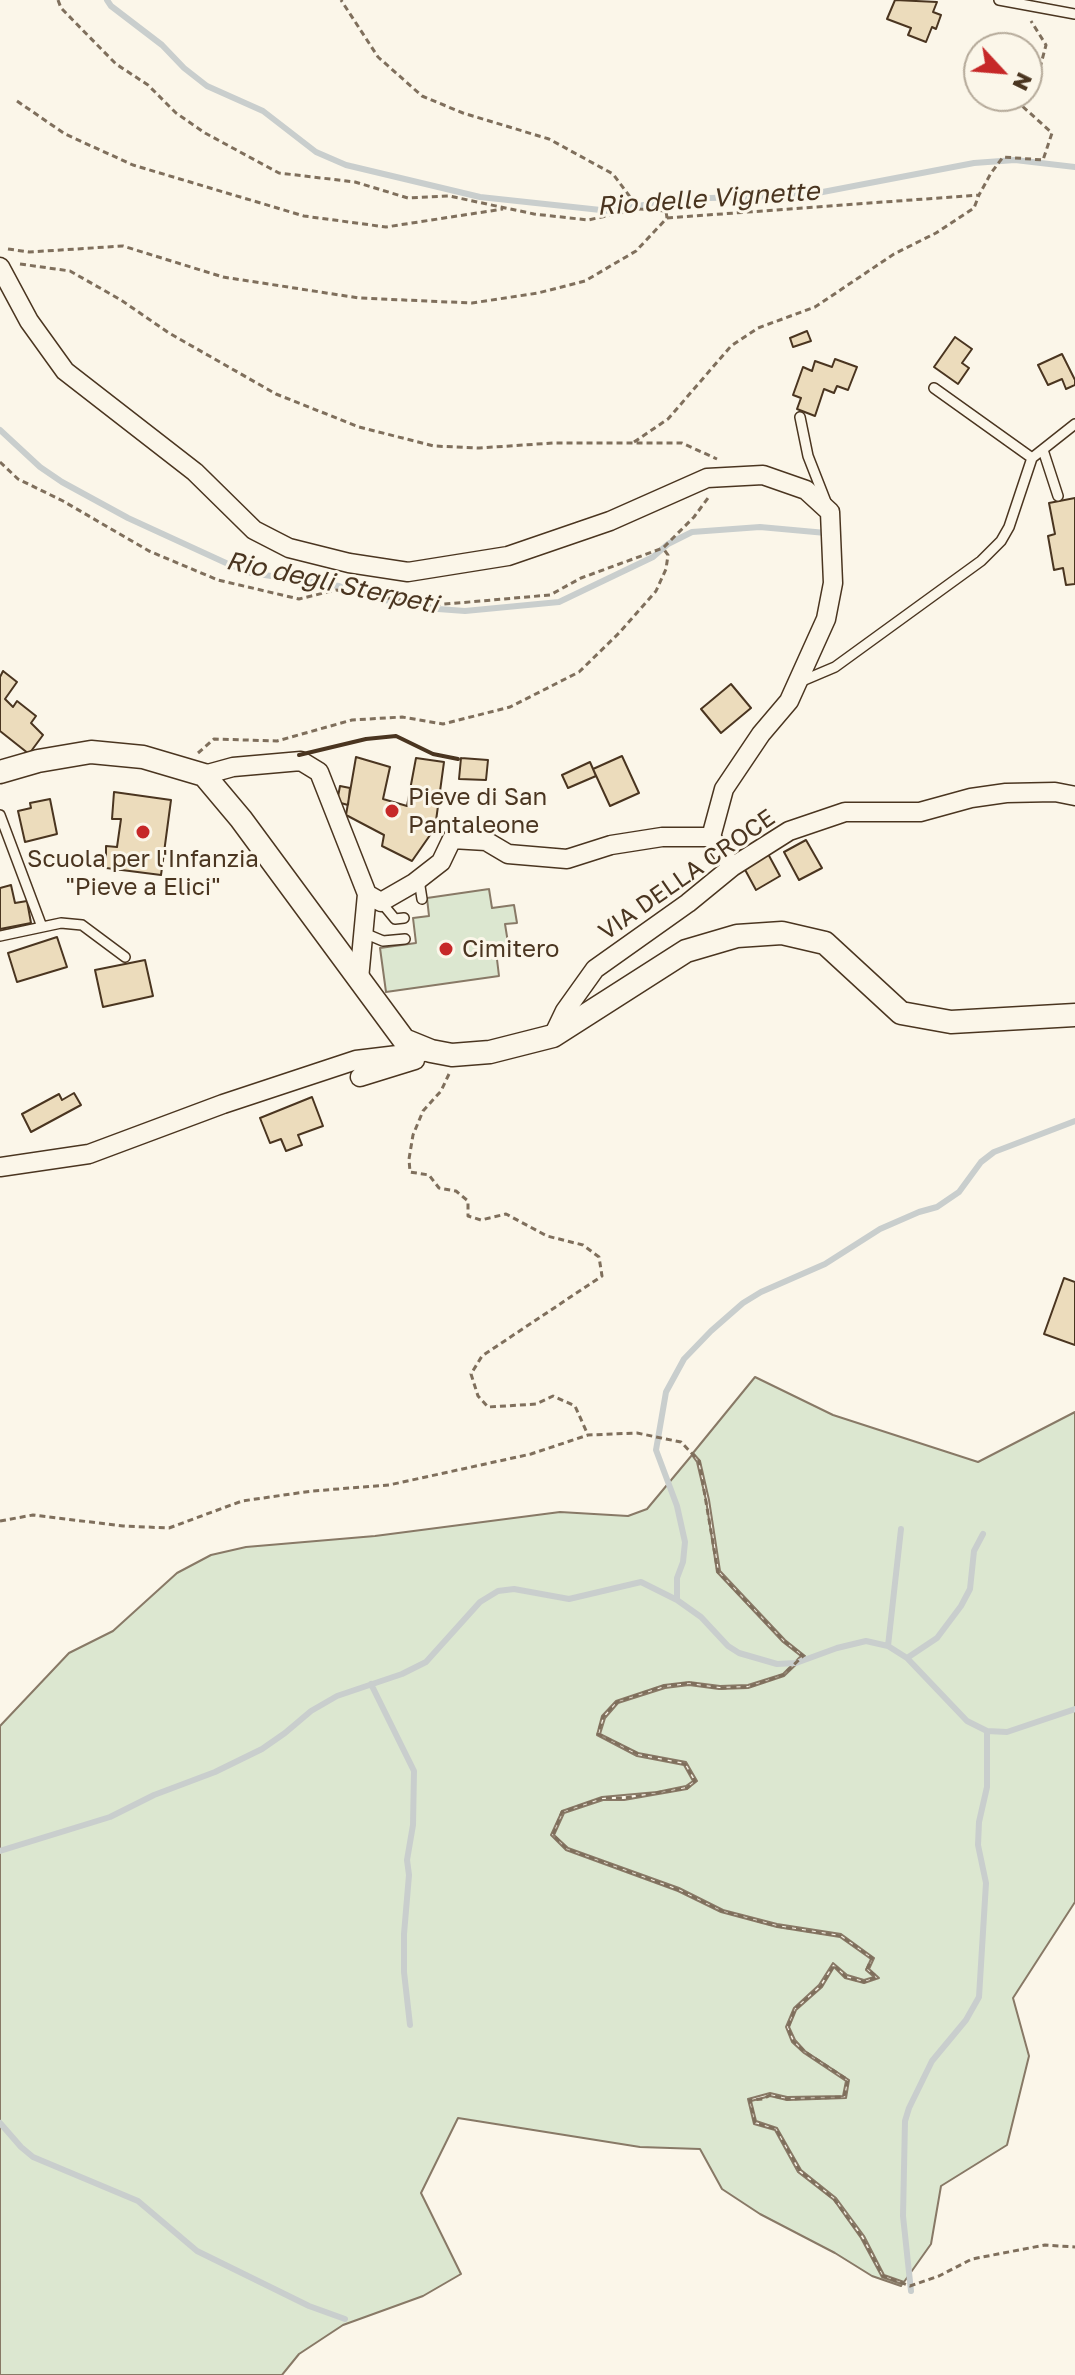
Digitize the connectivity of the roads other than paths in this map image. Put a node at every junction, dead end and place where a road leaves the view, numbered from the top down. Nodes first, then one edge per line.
1 (999, 0) edge
2 (1075, 14) edge
3 (7, 265) edge
4 (934, 388) dead end
5 (800, 417) dead end
6 (1075, 424) edge
7 (1043, 450) junction
8 (1032, 458) junction
9 (1058, 496) dead end
10 (830, 512) junction
11 (798, 682) junction
12 (0, 772) edge
13 (197, 773) junction
14 (1075, 796) edge
15 (0, 815) edge
16 (711, 837) junction
17 (732, 867) junction
18 (374, 898) junction
19 (404, 918) dead end
20 (42, 927) junction
21 (364, 933) junction
22 (0, 936) edge
23 (405, 939) dead end
24 (125, 957) dead end
25 (359, 979) junction
26 (1075, 1015) edge
27 (553, 1036) junction
28 (431, 1051) junction
29 (360, 1077) dead end
30 (0, 1167) edge

1 - 2 lane
3 - 10 street
4 - 8 lane
5 - 10 lane
6 - 7 lane
7 - 8 lane
7 - 9 lane
8 - 11 lane
10 - 11 street
11 - 16 street
12 - 13 street
13 - 18 street
13 - 25 street
14 - 17 street, VIA DELLA CROCE
15 - 20 lane
16 - 17 street
16 - 18 street
17 - 27 street, VIA DELLA CROCE
18 - 19 lane
18 - 21 street
20 - 22 lane
20 - 24 lane
21 - 23 lane
21 - 25 street
25 - 28 street
26 - 27 street
27 - 28 street
28 - 29 street
28 - 30 street

